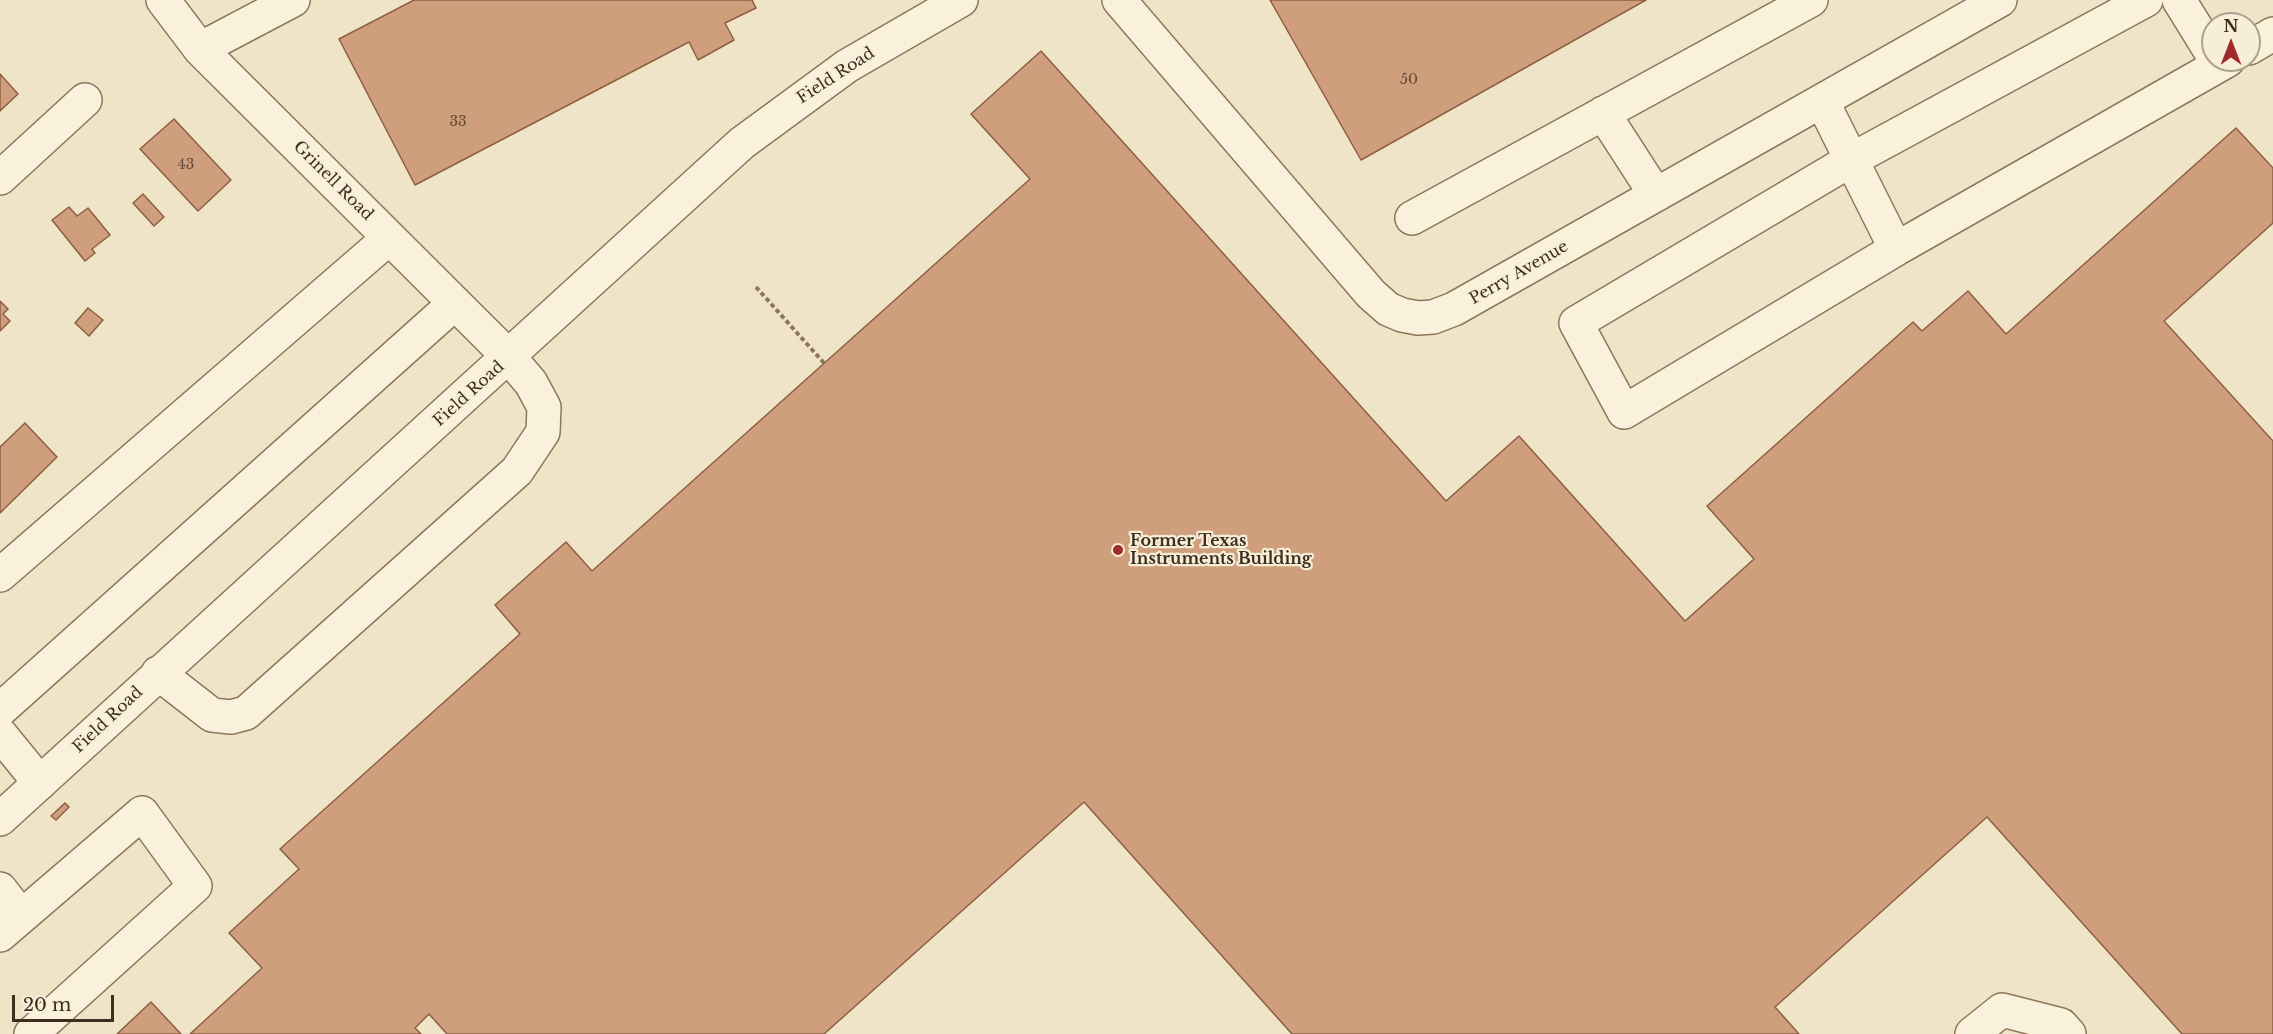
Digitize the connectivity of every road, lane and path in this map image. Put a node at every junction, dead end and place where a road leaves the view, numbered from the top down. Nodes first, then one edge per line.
1 (163, 0) edge
2 (292, 0) edge
3 (961, 0) edge
4 (1119, 0) edge
5 (1811, 0) edge
6 (2000, 0) edge
7 (2146, 0) edge
8 (2179, 0) edge
9 (1958, 10) edge
10 (2201, 33) edge
11 (200, 49) junction
12 (2201, 71) edge
13 (85, 100) dead end
14 (1822, 101) junction
15 (1603, 113) junction
16 (1851, 160) junction
17 (0, 178) edge
18 (1656, 195) junction
19 (1412, 218) dead end
20 (389, 238) junction
21 (1896, 249) junction
22 (756, 287) dead end
23 (455, 303) junction
24 (509, 357) junction
25 (824, 363) dead end
26 (0, 575) edge
27 (158, 673) junction
28 (0, 710) edge
29 (0, 734) edge
30 (40, 783) junction
31 (0, 819) edge
32 (0, 889) edge
33 (11, 925) edge
34 (31, 1034) edge
35 (1972, 1034) edge
36 (2069, 1034) edge

1 - 11 street, Grinell Road
2 - 11 street
3 - 24 street, Field Road
4 - 18 street, Perry Avenue
5 - 15 street
6 - 9 street, Perry Avenue
7 - 16 street
8 - 10 street
9 - 14 street, Perry Avenue
11 - 20 street, Grinell Road
12 - 21 street
13 - 17 street
14 - 16 street
14 - 18 street, Perry Avenue
15 - 18 street
15 - 19 street
16 - 21 street
16 - 21 street
20 - 23 street, Grinell Road
20 - 26 street
22 - 25 path
23 - 24 street, Grinell Road
23 - 28 street
24 - 27 street, Field Road
24 - 27 street, Grinell Road
27 - 30 street, Field Road
29 - 30 street
30 - 31 street, Field Road
32 - 33 street
33 - 34 street
35 - 36 street

